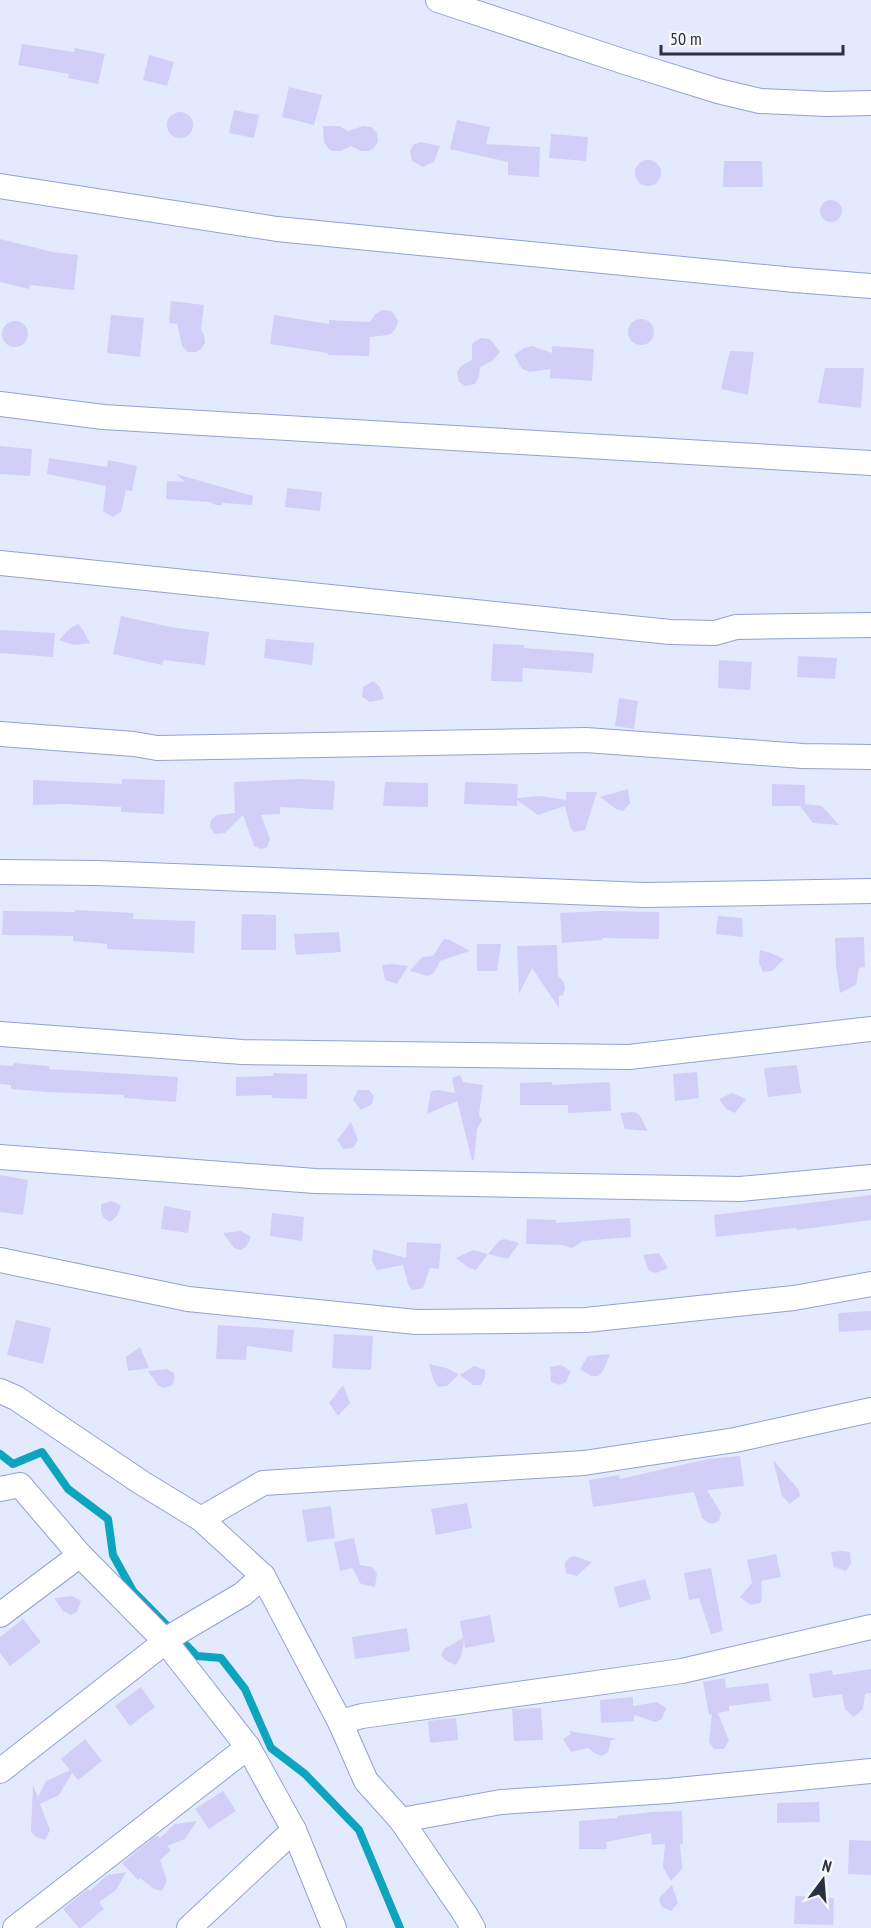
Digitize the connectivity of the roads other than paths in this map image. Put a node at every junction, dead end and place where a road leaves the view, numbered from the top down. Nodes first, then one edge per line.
1 (438, 0) edge
2 (871, 103) edge
3 (0, 186) edge
4 (871, 286) edge
5 (0, 404) edge
6 (871, 463) edge
7 (0, 563) edge
8 (871, 625) edge
9 (0, 734) edge
10 (871, 757) edge
11 (0, 872) edge
12 (871, 891) edge
13 (871, 1029) edge
14 (0, 1034) edge
15 (0, 1157) edge
16 (871, 1177) edge
17 (0, 1260) edge
18 (871, 1284) edge
19 (0, 1391) edge
20 (871, 1410) edge
21 (0, 1488) edge
22 (201, 1519) junction
23 (80, 1555) junction
24 (263, 1576) junction
25 (0, 1615) edge
26 (871, 1627) edge
27 (165, 1642) junction
28 (340, 1722) junction
29 (248, 1747) junction
30 (0, 1771) edge
31 (871, 1771) edge
32 (401, 1820) junction
33 (294, 1830) junction
34 (15, 1928) edge
35 (189, 1928) edge
36 (334, 1928) edge
37 (472, 1928) edge

1 - 2 street
3 - 4 street
5 - 6 street
7 - 8 street
9 - 10 street
11 - 12 street
13 - 14 street
15 - 16 street
17 - 18 street
19 - 22 street
20 - 22 street
21 - 23 street
22 - 24 street
23 - 25 street
23 - 27 street
24 - 27 street
24 - 28 street
26 - 28 street
27 - 29 street
27 - 30 street
28 - 32 street
29 - 33 street
29 - 34 street
31 - 32 street
32 - 37 street
33 - 35 street
33 - 36 street

